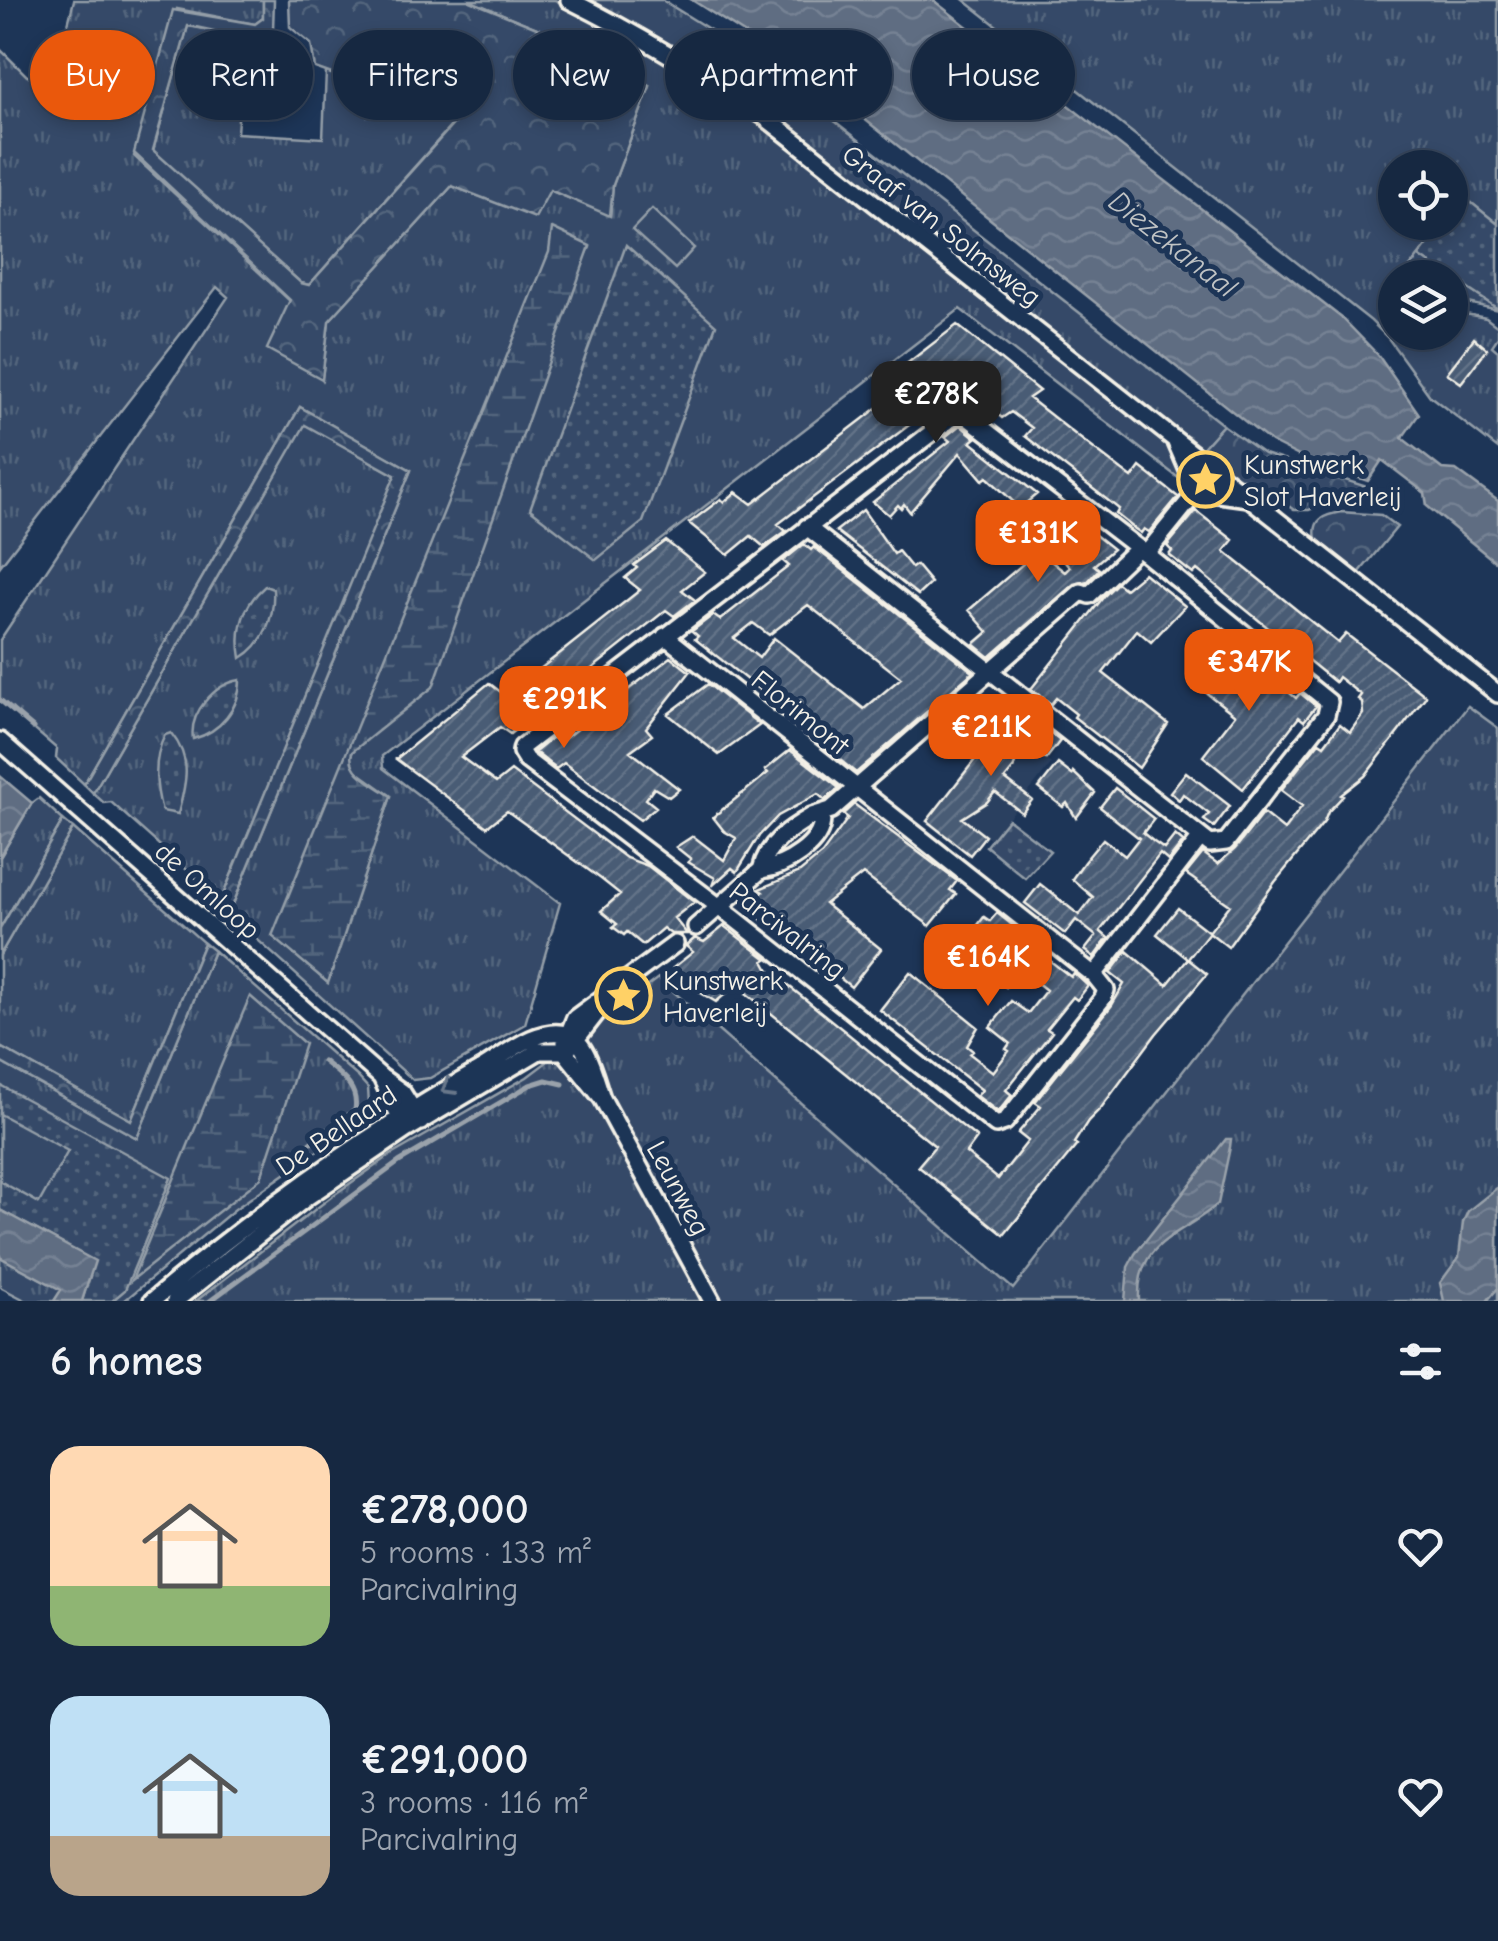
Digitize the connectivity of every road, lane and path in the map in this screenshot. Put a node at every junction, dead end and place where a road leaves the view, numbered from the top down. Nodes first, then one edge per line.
1 (570, 0) edge
2 (1174, 438) junction
3 (1197, 491) junction
4 (1252, 499) junction
5 (808, 527) junction
6 (1142, 551) junction
7 (665, 636) junction
8 (987, 670) junction
9 (1498, 694) edge
10 (0, 741) edge
11 (852, 785) junction
12 (812, 816) junction
13 (1201, 837) junction
14 (761, 870) junction
15 (719, 908) junction
16 (696, 927) dead end
17 (676, 944) dead end
18 (1094, 975) junction
19 (572, 1037) junction
20 (564, 1051) junction
21 (602, 1098) junction
22 (409, 1119) junction
23 (152, 1301) edge
24 (175, 1301) edge
25 (712, 1301) edge

1 - 2 street, Graaf van Solmsweg
2 - 3 street, Graaf van Solmsweg
2 - 4 street, Graaf van Solmsweg
3 - 4 street
3 - 6 street
4 - 9 street, Graaf van Solmsweg
5 - 6 street, Parcivalring
5 - 7 street, Parcivalring
5 - 8 street
6 - 8 street
6 - 13 street, Parcivalring
7 - 11 street, Florimont
7 - 15 street, Parcivalring
8 - 11 street
8 - 13 street
10 - 22 street, de Omloop
11 - 12 street
11 - 18 street, Florimont
12 - 14 street
12 - 14 street
13 - 18 street
14 - 15 street
15 - 16 street
15 - 18 street, Parcivalring
17 - 19 street
19 - 20 street
19 - 21 street, Leunweg
19 -> 22 street, De Bellaard
20 - 21 street, Leunweg
20 - 22 street, De Bellaard
21 - 25 street, Leunweg
22 - 23 street, De Bellaard
22 - 24 street, De Bellaard

